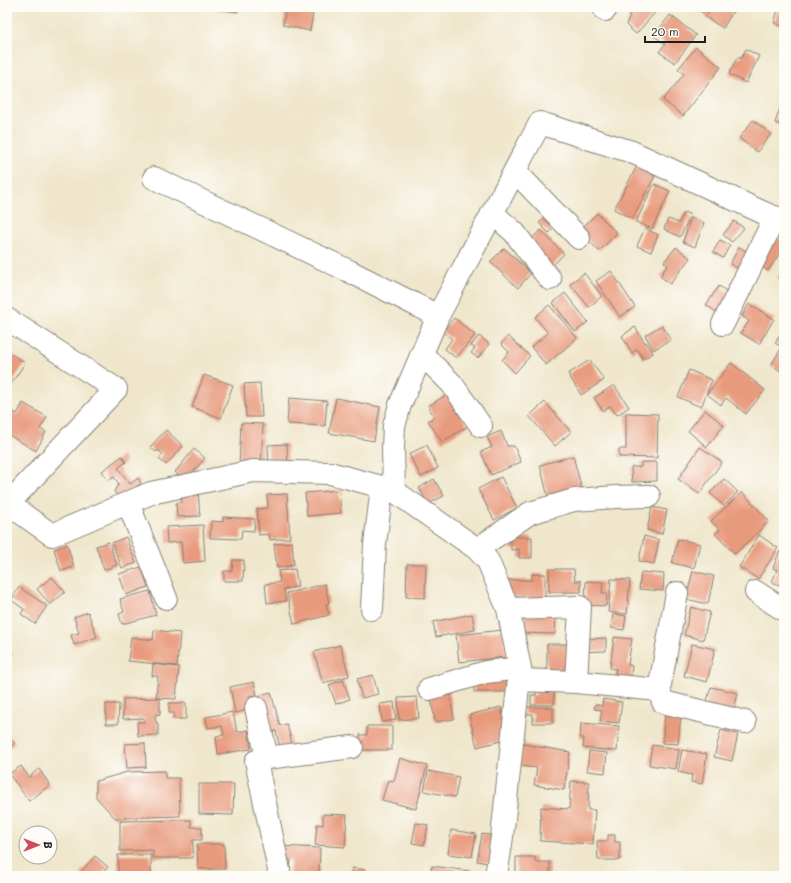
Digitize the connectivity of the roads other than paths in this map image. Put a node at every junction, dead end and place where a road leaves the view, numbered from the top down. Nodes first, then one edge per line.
1 (515, 171) junction
2 (154, 178) dead end
3 (492, 214) junction
4 (780, 219) edge
5 (579, 238) dead end
6 (550, 279) dead end
7 (438, 316) junction
8 (7, 319) edge
9 (723, 324) dead end
10 (422, 354) junction
11 (481, 426) dead end
12 (388, 489) junction
13 (649, 496) dead end
14 (128, 503) junction
15 (7, 504) edge
16 (477, 549) junction
17 (756, 592) dead end
18 (677, 593) dead end
19 (166, 598) dead end
20 (372, 609) dead end
21 (508, 610) junction
22 (784, 610) edge
23 (520, 674) junction
24 (576, 682) junction
25 (430, 689) dead end
26 (659, 690) junction
27 (256, 708) dead end
28 (745, 722) dead end
29 (352, 747) dead end
30 (267, 758) junction
31 (278, 876) edge
32 (496, 876) edge

1 - 3 street
1 - 4 street
1 - 5 street
2 - 7 street
3 - 6 street
3 - 7 street
4 - 9 street
7 - 10 street
8 - 15 street
10 - 11 street
10 - 12 street
12 - 14 street
12 - 16 street
12 - 20 street
13 - 16 street
14 - 15 street
14 - 19 street
16 - 21 street
17 - 22 street
18 - 26 street
21 - 23 street
21 - 24 street
23 - 24 street
23 - 25 street
23 - 32 street
24 - 26 street
26 - 28 street
27 - 30 street
29 - 30 street
30 - 31 street

